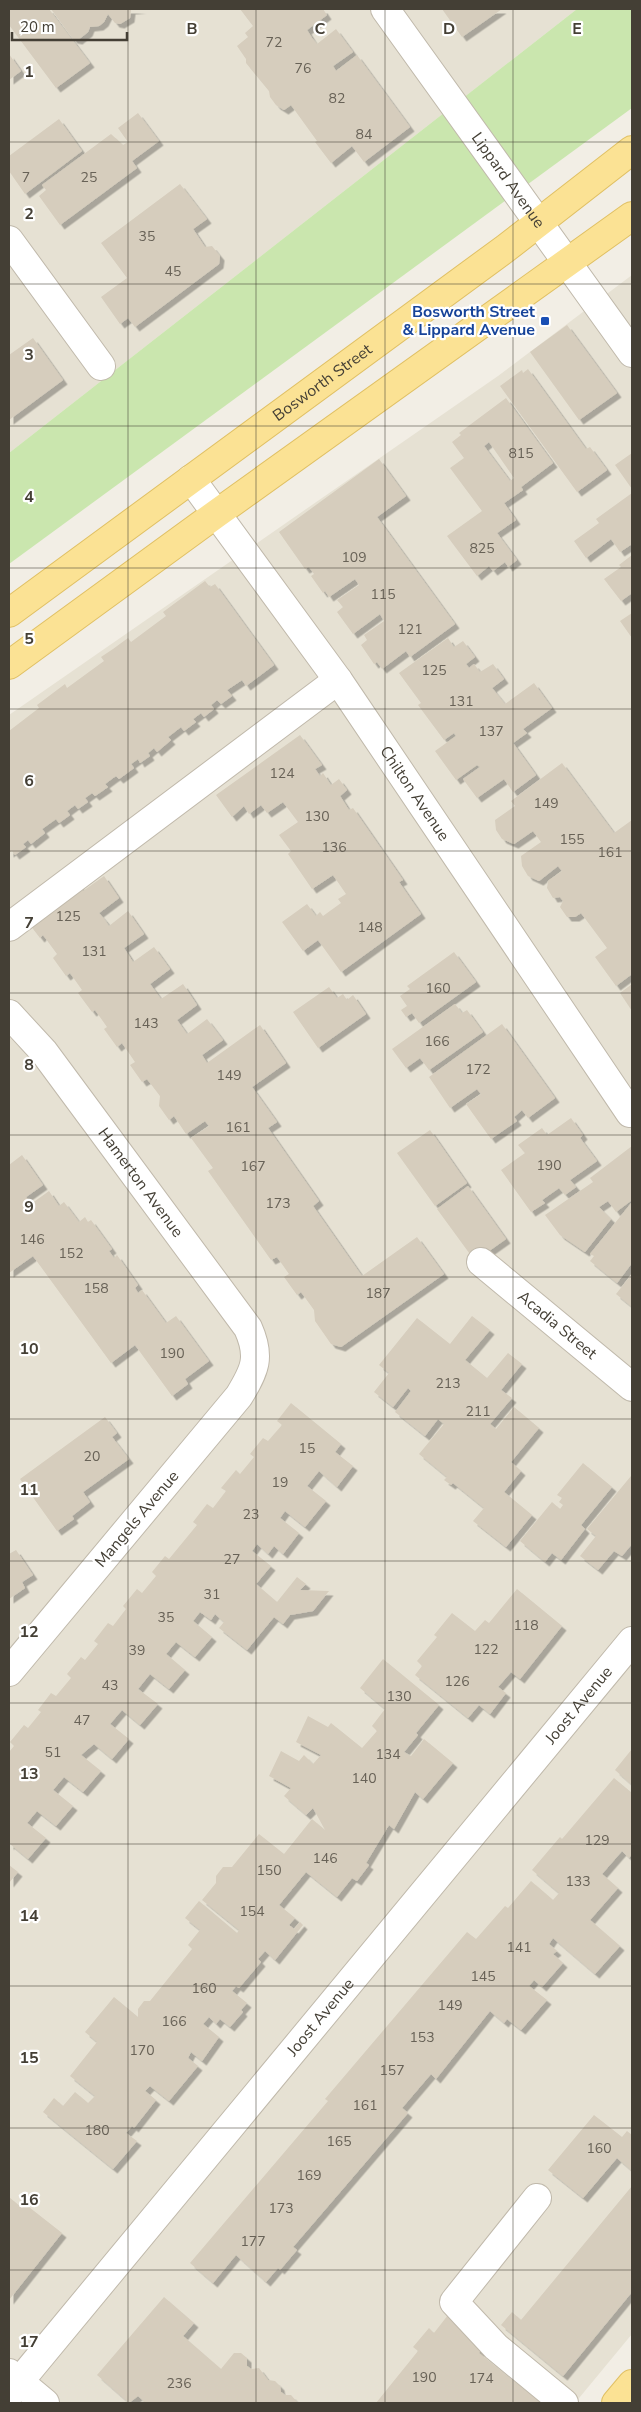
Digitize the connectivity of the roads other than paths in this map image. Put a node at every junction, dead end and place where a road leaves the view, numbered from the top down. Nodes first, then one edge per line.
1 (385, 9) edge
2 (632, 150) edge
3 (632, 216) edge
4 (540, 223) junction
5 (9, 240) edge
6 (567, 262) junction
7 (632, 353) edge
8 (101, 366) dead end
9 (191, 479) junction
10 (216, 514) junction
11 (9, 613) edge
12 (9, 665) edge
13 (338, 680) junction
14 (9, 927) edge
15 (9, 1014) edge
16 (630, 1113) dead end
17 (481, 1262) dead end
18 (256, 1361) joint
19 (632, 1387) edge
20 (632, 1641) edge
21 (9, 1672) edge
22 (538, 2198) dead end
23 (12, 2383) edge
24 (632, 2384) edge
25 (45, 2403) edge
26 (564, 2403) edge
27 (616, 2403) edge

1 - 4 street, Lippard Avenue
2 - 4 main road, Bosworth Street
3 - 6 main road
4 - 6 street, Lippard Avenue
4 - 9 main road, Bosworth Street
5 - 8 street
6 - 7 street, Lippard Avenue
6 - 10 main road
9 - 10 street, Chilton Avenue
9 - 11 main road, Bosworth Street
10 - 12 main road
10 - 13 street, Chilton Avenue
13 - 14 street
13 - 16 street, Chilton Avenue
15 - 18 street, Hamerton Avenue
17 - 19 street, Acadia Street
18 - 21 street, Mangels Avenue
20 - 23 street, Joost Avenue
22 - 26 street
23 - 25 street
24 - 27 main road

